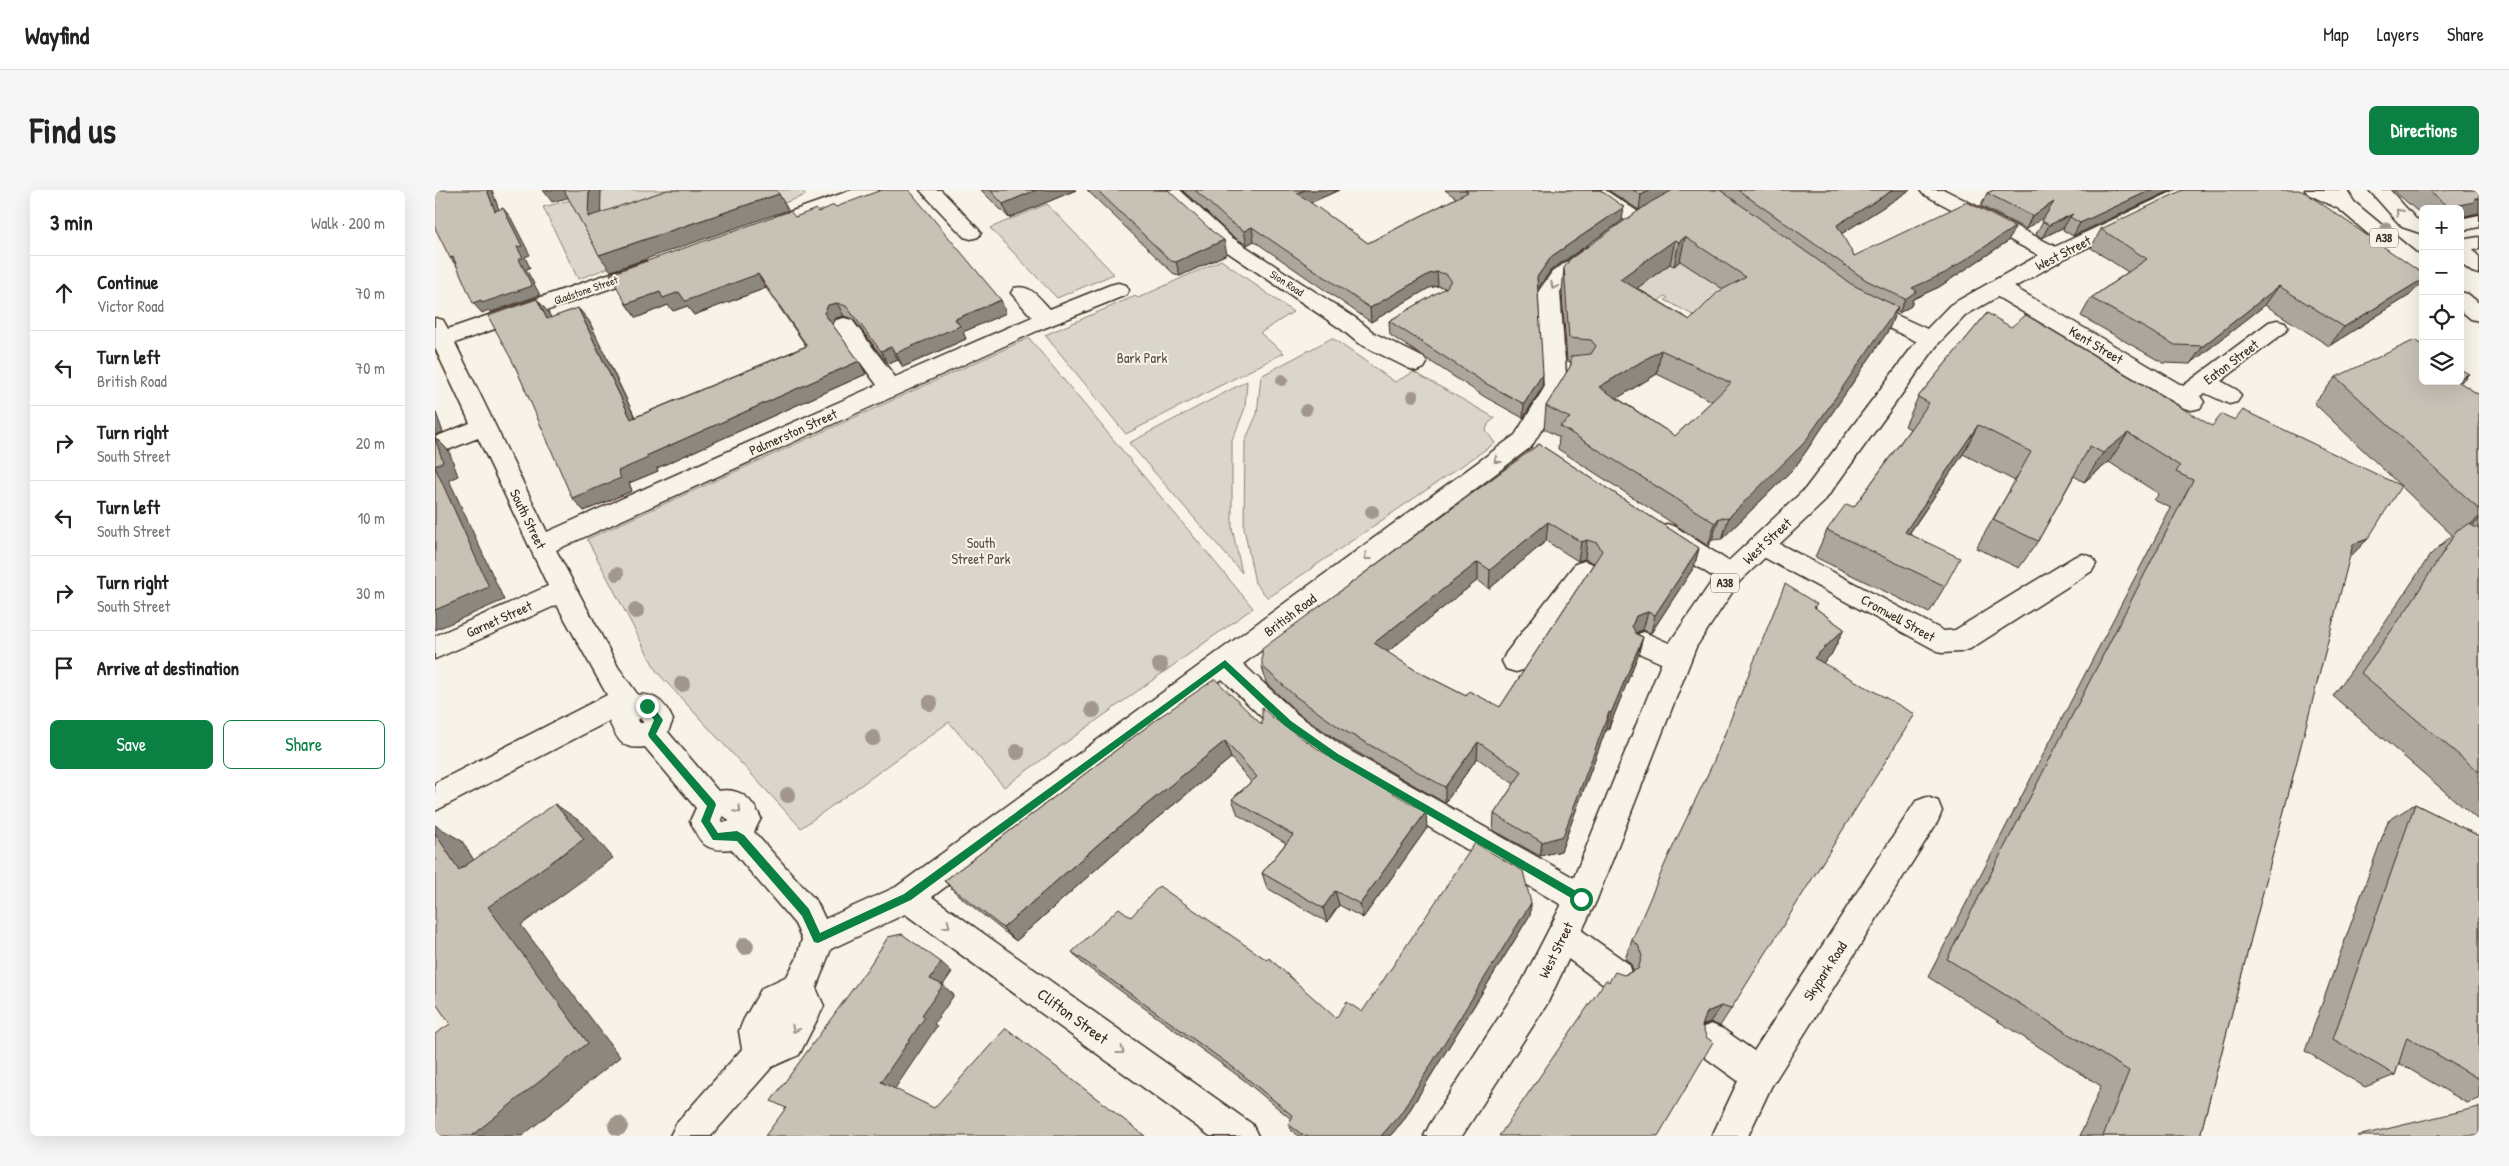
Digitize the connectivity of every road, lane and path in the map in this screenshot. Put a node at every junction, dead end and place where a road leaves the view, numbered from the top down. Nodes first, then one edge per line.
1 (811, 190) edge
2 (871, 190) edge
3 (930, 190) edge
4 (1167, 190) edge
5 (1592, 190) edge
6 (1930, 190) edge
7 (2192, 190) edge
8 (2315, 190) edge
9 (2325, 190) edge
10 (2379, 190) edge
11 (2342, 197) edge
12 (823, 207) junction
13 (1662, 208) edge
14 (2479, 221) edge
15 (1639, 222) junction
16 (2464, 224) edge
17 (768, 226) edge
18 (2419, 227) edge
19 (971, 233) dead end
20 (2479, 243) edge
21 (2055, 256) junction
22 (666, 262) edge
23 (2419, 266) edge
24 (2479, 267) edge
25 (1999, 288) junction
26 (1118, 290) dead end
27 (1022, 293) dead end
28 (1844, 295) edge
29 (2464, 302) edge
30 (2479, 314) edge
31 (1046, 318) junction
32 (1390, 324) edge
33 (844, 325) dead end
34 (2277, 327) dead end
35 (439, 332) edge
36 (1366, 338) junction
37 (1930, 339) junction
38 (1416, 363) dead end
39 (2205, 382) junction
40 (891, 388) junction
41 (2229, 396) dead end
42 (2188, 400) joint
43 (483, 427) junction
44 (435, 446) edge
45 (1647, 521) edge
46 (1763, 545) junction
47 (541, 546) junction
48 (2083, 564) dead end
49 (1584, 571) dead end
50 (1730, 575) junction
51 (563, 591) junction
52 (1644, 643) dead end
53 (435, 648) edge
54 (1677, 659) junction
55 (1516, 662) dead end
56 (1225, 664) junction
57 (628, 703) junction
58 (435, 798) edge
59 (1927, 811) dead end
60 (907, 897) junction
61 (1581, 899) junction
62 (1563, 936) junction
63 (818, 939) junction
64 (1617, 975) edge
65 (1711, 1041) edge
66 (1759, 1075) junction
67 (688, 1136) edge
68 (1240, 1136) edge
69 (1442, 1136) edge
70 (1730, 1136) edge

1 - 12 main road
2 - 12 main road
3 - 19 main road
4 - 36 main road, Sion Road
5 - 15 main road
6 - 21 main road
7 - 21 main road, West Street / A38
8 - 11 main road, A38
9 - 11 main road
18 -> 10 main road
11 - 23 main road, A38
12 - 17 main road
13 - 15 main road, British Road
14 - 16 main road
15 -> 56 main road, British Road
20 - 24 main road
21 - 25 main road, West Street / A38
22 - 35 main road, Gladstone Street
25 - 37 main road, West Street / A38
25 - 42 main road, Kent Street
26 - 31 main road, Palmerston Street
27 - 31 main road
28 - 37 main road
29 - 30 main road
31 - 40 main road, Palmerston Street
32 - 36 main road
33 - 40 main road
34 - 39 main road, Eaton Street
35 - 43 main road, South Street
36 - 38 main road, Sion Road
37 - 46 main road, West Street / A38
39 - 41 main road
39 - 42 main road, Eaton Street
40 - 47 main road, Palmerston Street
43 - 44 main road
43 - 47 main road, South Street
45 - 50 main road
46 - 48 main road, Cromwell Street
46 - 50 main road, West Street / A38
47 - 51 main road, South Street
49 - 55 main road
50 - 54 main road, West Street / A38
51 - 53 main road, Garnet Street
51 - 57 main road, South Street
52 - 54 main road
54 - 61 main road, West Street / A38
56 - 60 main road, British Road
56 - 61 main road
57 - 58 main road
57 - 63 main road
59 - 66 main road, Skypark Road
60 - 63 main road, British Road
60 -> 68 main road, Clifton Street
61 - 62 main road, West Street / A38
62 - 64 main road
62 - 69 main road, West Street / A38
63 - 67 main road
65 - 66 main road
66 - 70 main road, Skypark Road

